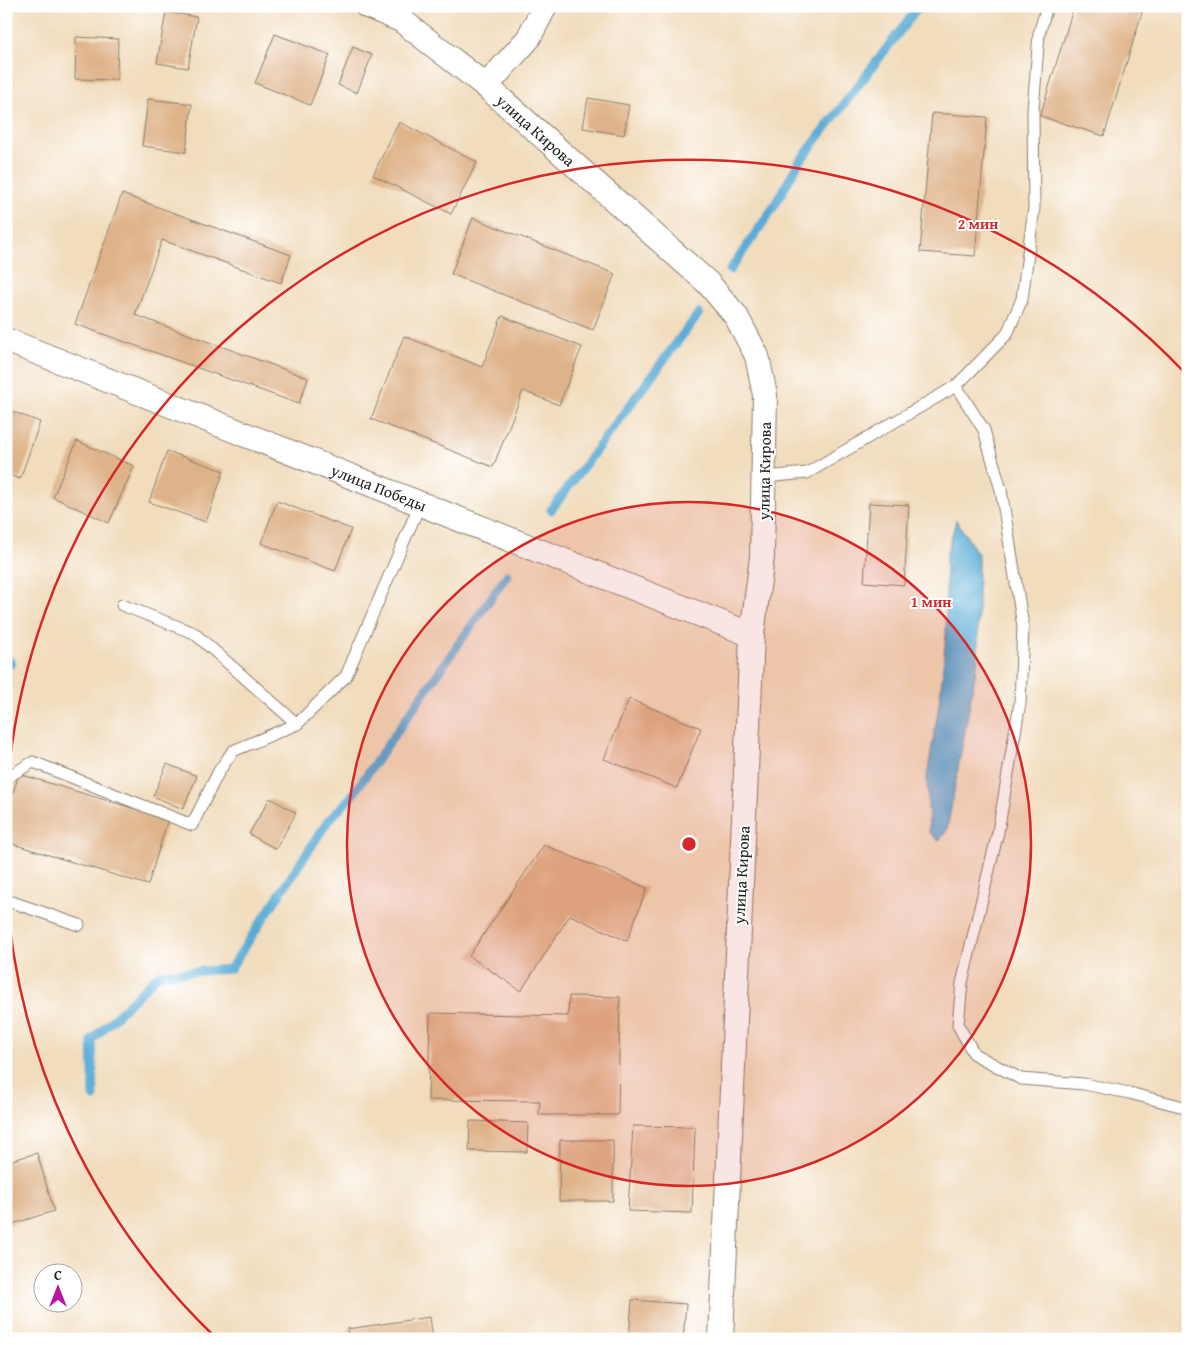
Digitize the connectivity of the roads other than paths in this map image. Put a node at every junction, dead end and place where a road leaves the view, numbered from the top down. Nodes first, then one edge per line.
1 (367, 6) edge
2 (545, 6) edge
3 (1047, 6) edge
4 (486, 86) junction
5 (6, 340) edge
6 (956, 386) junction
7 (764, 477) junction
8 (420, 504) junction
9 (122, 606) dead end
10 (752, 635) junction
11 (297, 724) junction
12 (6, 778) edge
13 (6, 900) edge
14 (79, 925) dead end
15 (1188, 1108) edge
16 (721, 1339) edge

1 - 4 street, улица Кирова
2 - 4 street
3 - 6 lane
4 - 7 street, улица Кирова
5 - 8 street, улица Победы
6 - 7 lane
6 - 15 lane
7 - 10 street, улица Кирова
8 - 10 street, улица Победы
8 - 11 lane
9 - 11 lane
10 - 16 street, улица Кирова
11 - 12 lane
13 - 14 lane

